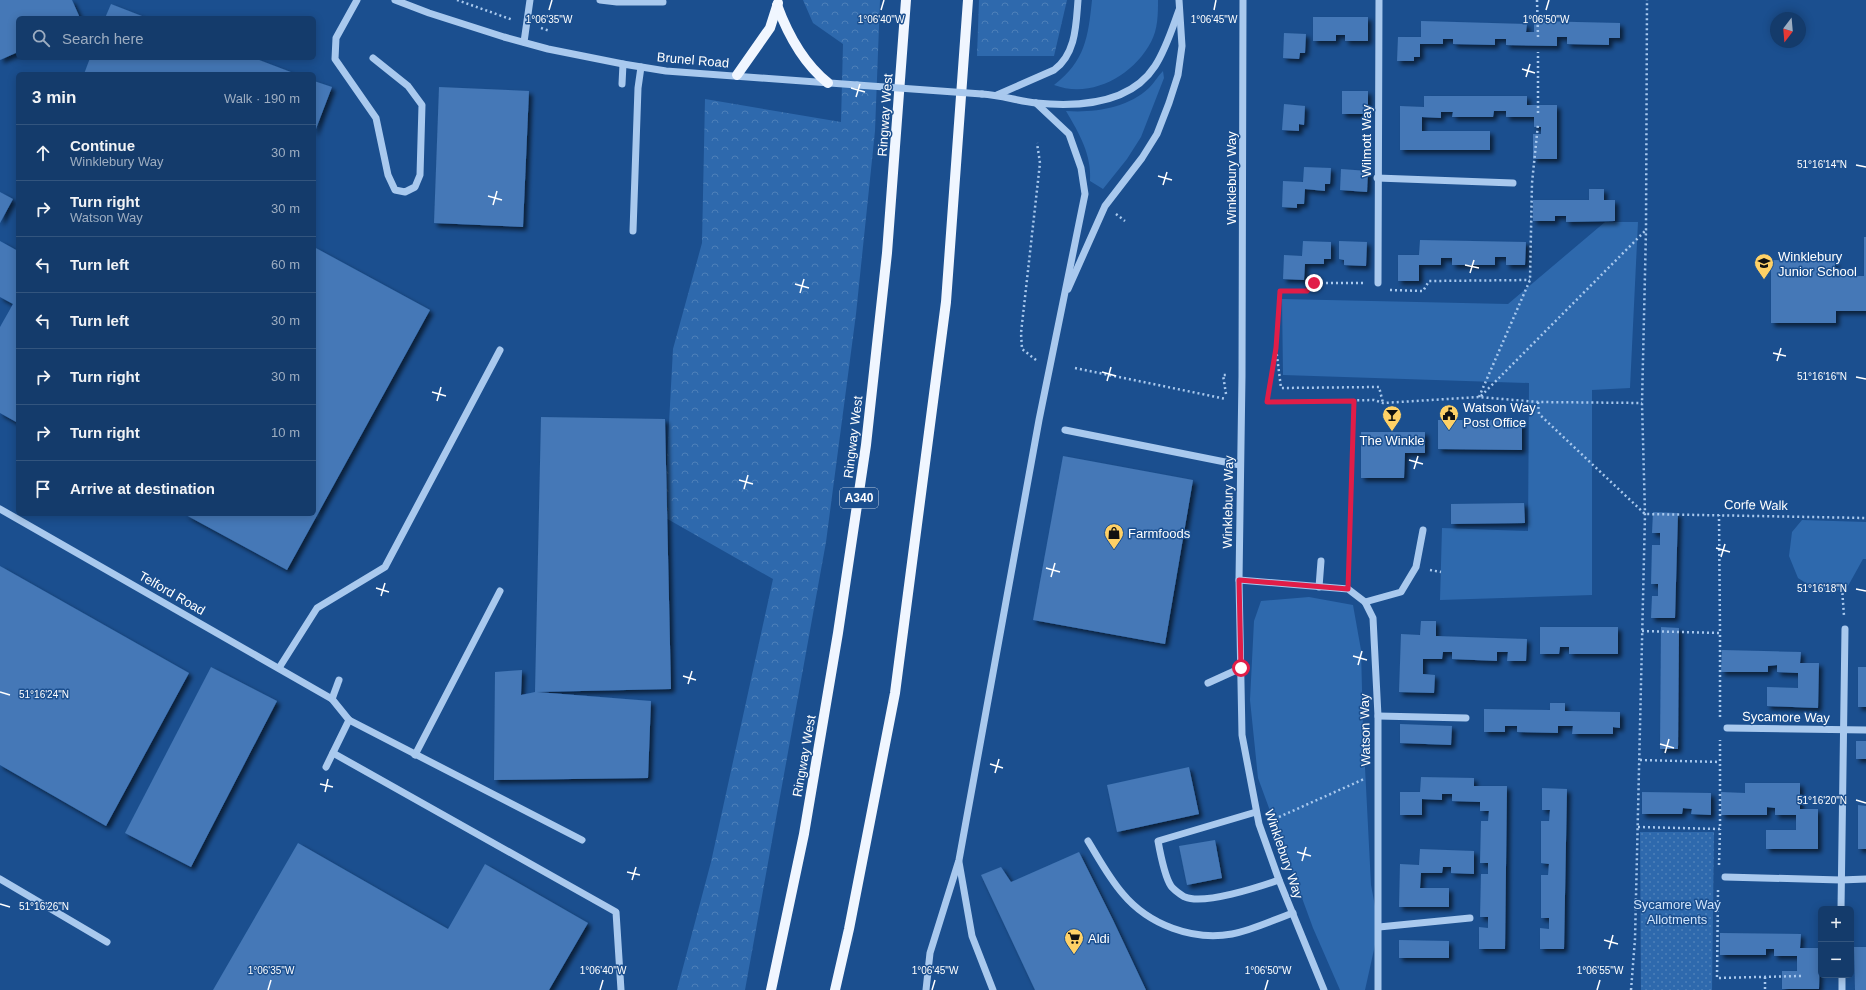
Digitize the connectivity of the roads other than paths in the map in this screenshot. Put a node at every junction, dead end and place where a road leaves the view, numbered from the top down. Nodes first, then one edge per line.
1 (357, 0) edge
2 (395, 0) edge
3 (530, 0) edge
4 (600, 0) edge
5 (906, 0) edge
6 (968, 0) edge
7 (1078, 0) edge
8 (1179, 0) edge
9 (1243, 0) edge
10 (1379, 0) edge
11 (664, 2) dead end
12 (778, 3) edge
13 (1180, 8) junction
14 (524, 42) junction
15 (373, 58) dead end
16 (623, 64) junction
17 (641, 67) junction
18 (737, 75) junction
19 (828, 83) junction
20 (622, 84) dead end
21 (997, 95) junction
22 (1036, 103) junction
23 (1377, 178) junction
24 (1513, 183) dead end
25 (633, 231) dead end
26 (1378, 283) road end
27 (1062, 304) junction
28 (500, 350) dead end
29 (1066, 430) dead end
30 (1240, 465) junction
31 (0, 509) edge
32 (1423, 530) dead end
33 (1320, 561) dead end
34 (1239, 580) junction
35 (1319, 587) junction
36 (500, 591) dead end
37 (1365, 602) junction
38 (1846, 629) road end
39 (279, 668) junction
40 (1241, 668) junction
41 (339, 680) dead end
42 (1208, 683) dead end
43 (332, 699) junction
44 (1378, 716) junction
45 (1466, 718) dead end
46 (349, 720) junction
47 (1727, 728) dead end
48 (1844, 730) junction
49 (1866, 730) edge
50 (333, 753) junction
51 (415, 755) junction
52 (326, 767) dead end
53 (1256, 812) junction
54 (582, 840) dead end
55 (1088, 841) dead end
56 (959, 860) junction
57 (1725, 877) dead end
58 (0, 879) edge
59 (1866, 879) edge
60 (1279, 880) junction
61 (1841, 880) junction
62 (1841, 906) edge
63 (1293, 913) junction
64 (1470, 918) dead end
65 (1379, 926) junction
66 (107, 942) dead end
67 (1842, 978) edge
68 (621, 990) edge
69 (771, 990) edge
70 (835, 990) edge
71 (926, 990) edge
72 (993, 990) edge
73 (1324, 990) edge
74 (1378, 990) edge
75 (1842, 990) edge

1 - 15 street
2 - 14 street, Brunel Road
3 - 14 street
4 - 11 street
5 - 69 main road, Ringway West / A340
6 - 70 main road
7 - 21 street, Brunel Road
8 - 13 street
9 - 30 street, Winklebury Way
10 - 23 street, Wilmott Way
12 - 18 main road
12 - 19 main road
13 - 22 street, Brunel Road
13 - 27 street
14 - 16 street, Brunel Road
16 - 17 street, Brunel Road
16 - 20 street
17 - 18 street, Brunel Road
17 - 25 street
18 - 19 street, Brunel Road
19 - 21 street, Brunel Road, bridge
21 - 22 street, Brunel Road
22 - 27 street
23 - 24 street
23 - 26 street, Wilmott Way
27 - 56 street
28 - 39 street
29 - 30 street
30 - 34 street, Winklebury Way
31 - 39 street, Telford Road
32 - 37 street
33 - 35 street
34 - 35 street
34 - 40 street, Winklebury Way
35 - 37 street, Watson Way
36 - 51 street
37 - 44 street, Watson Way
38 - 48 street, Sycamore Way
39 - 43 street, Telford Road
40 - 42 street
40 - 53 street, Winklebury Way
41 - 43 street
43 - 46 street, Telford Road
44 - 45 street
44 - 65 street, Watson Way
46 - 50 street
46 - 51 street
47 - 48 street, Sycamore Way
48 - 49 street, Sycamore Way
48 - 61 street, Sycamore Way
50 - 52 street
50 - 68 street
51 - 54 street
53 - 60 street, Winklebury Way
53 - 60 street
55 - 63 street
56 - 71 street
56 - 72 street
57 - 61 street
58 - 66 street
59 - 61 street
60 - 63 street, Winklebury Way
61 - 62 street, Sycamore Way
63 - 73 street, Winklebury Way
64 - 65 street
65 - 74 street, Watson Way
67 - 75 street

